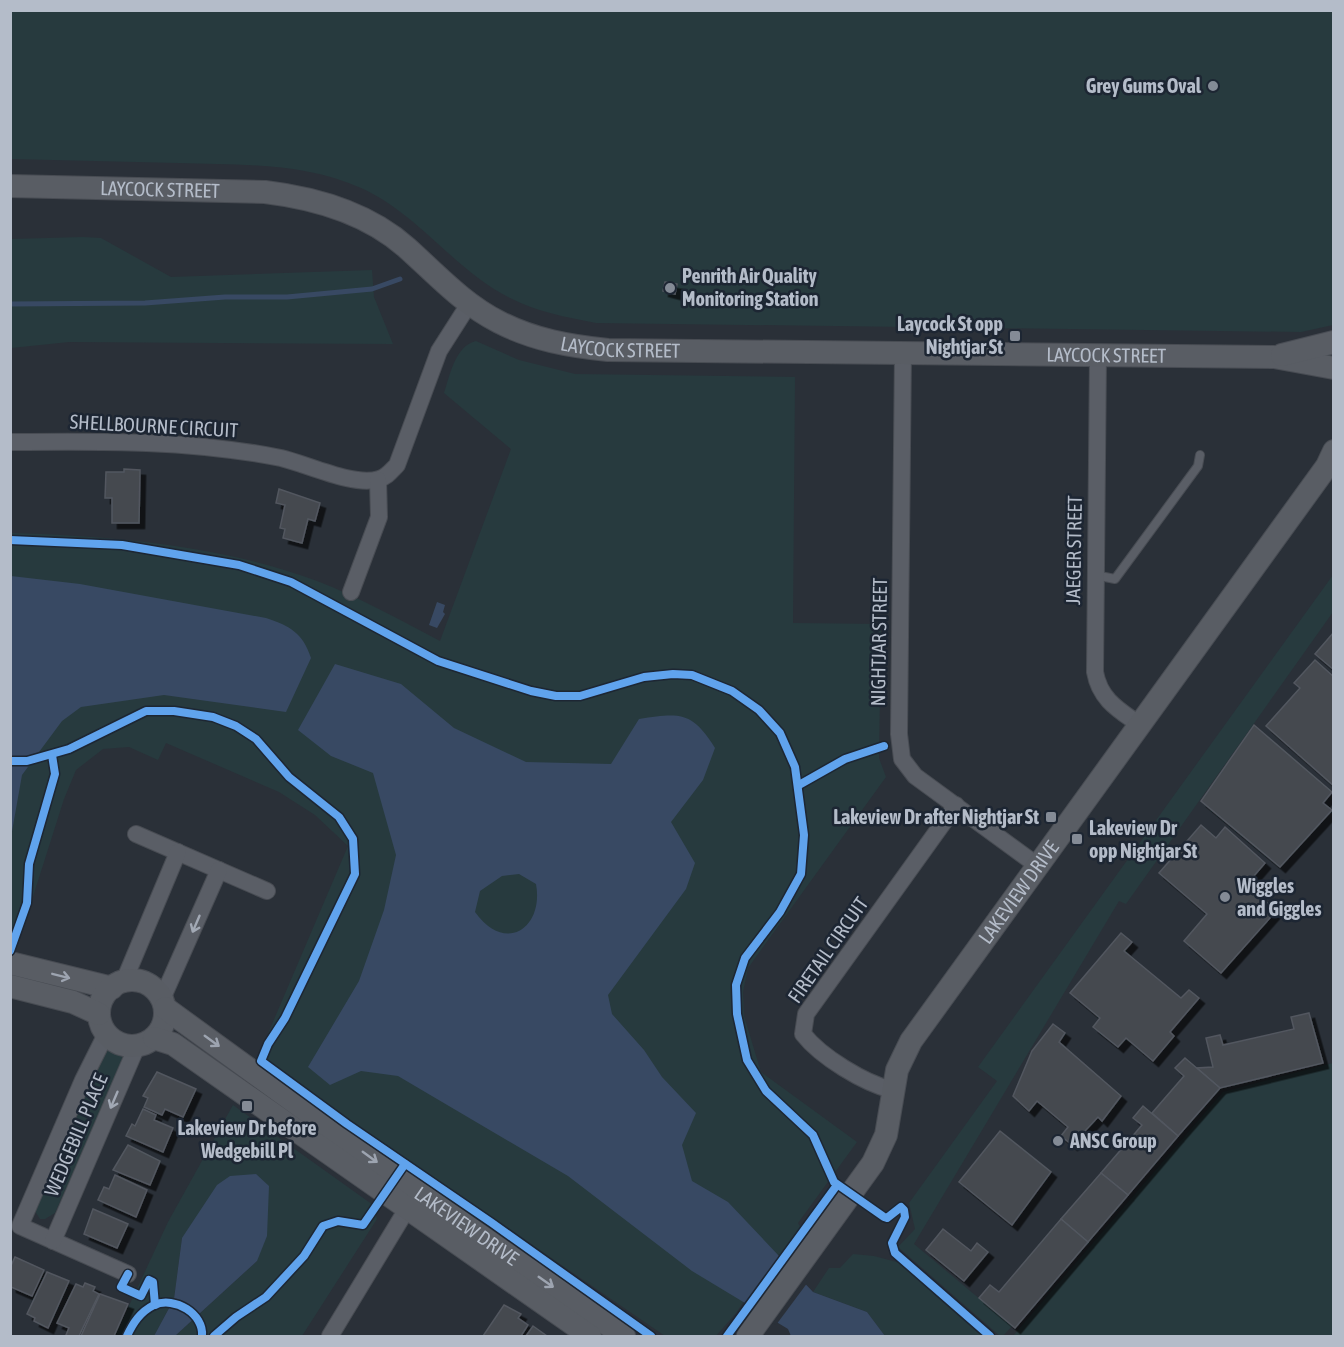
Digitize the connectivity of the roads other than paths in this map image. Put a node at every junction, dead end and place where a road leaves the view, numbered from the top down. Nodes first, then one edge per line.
1 (10, 186) edge
2 (469, 304) junction
3 (1334, 342) edge
4 (903, 352) junction
5 (1098, 355) junction
6 (1274, 357) junction
7 (1334, 368) edge
8 (10, 442) edge
9 (1200, 455) dead end
10 (1331, 459) edge
11 (378, 480) junction
12 (1095, 575) junction
13 (351, 592) dead end
14 (1140, 725) junction
15 (956, 805) junction
16 (136, 834) dead end
17 (178, 852) junction
18 (1038, 866) junction
19 (219, 870) junction
20 (267, 891) dead end
21 (10, 963) edge
22 (118, 985) junction
23 (10, 986) edge
24 (163, 1003) junction
25 (103, 1024) junction
26 (145, 1042) junction
27 (892, 1090) junction
28 (413, 1200) junction
29 (53, 1241) junction
30 (128, 1274) dead end
31 (750, 1334) edge
32 (330, 1336) edge
33 (590, 1336) edge
34 (624, 1336) edge

1 - 2 street, LAYCOCK STREET
2 - 4 street, LAYCOCK STREET
2 - 11 street
3 - 6 street, LAYCOCK STREET
4 - 5 street, LAYCOCK STREET
4 - 15 street, NIGHTJAR STREET
5 - 6 street, LAYCOCK STREET
5 - 12 street, JAEGER STREET
6 - 7 street, LAYCOCK STREET
8 - 11 street, SHELLBOURNE CIRCUIT
9 - 12 lane
10 - 14 street, LAKEVIEW DRIVE
11 - 13 street
12 - 14 street, JAEGER STREET
14 - 18 street, LAKEVIEW DRIVE
15 - 18 street, NIGHTJAR STREET
15 - 27 street, FIRETAIL CIRCUIT
16 - 17 street
17 - 19 street
17 - 22 street
18 - 27 street, LAKEVIEW DRIVE
19 - 20 street
19 -> 24 street
21 -> 22 street
22 - 24 street
22 - 25 street
23 - 25 street
24 - 26 street
24 -> 28 street, LAKEVIEW DRIVE
25 - 26 street
25 - 29 street, WEDGEBILL PLACE
26 - 28 street, LAKEVIEW DRIVE
26 -> 29 street, WEDGEBILL PLACE
27 - 31 street, LAKEVIEW DRIVE
28 - 32 street
28 - 33 street, LAKEVIEW DRIVE
28 -> 34 street, LAKEVIEW DRIVE
29 - 30 street, WEDGEBILL PLACE

